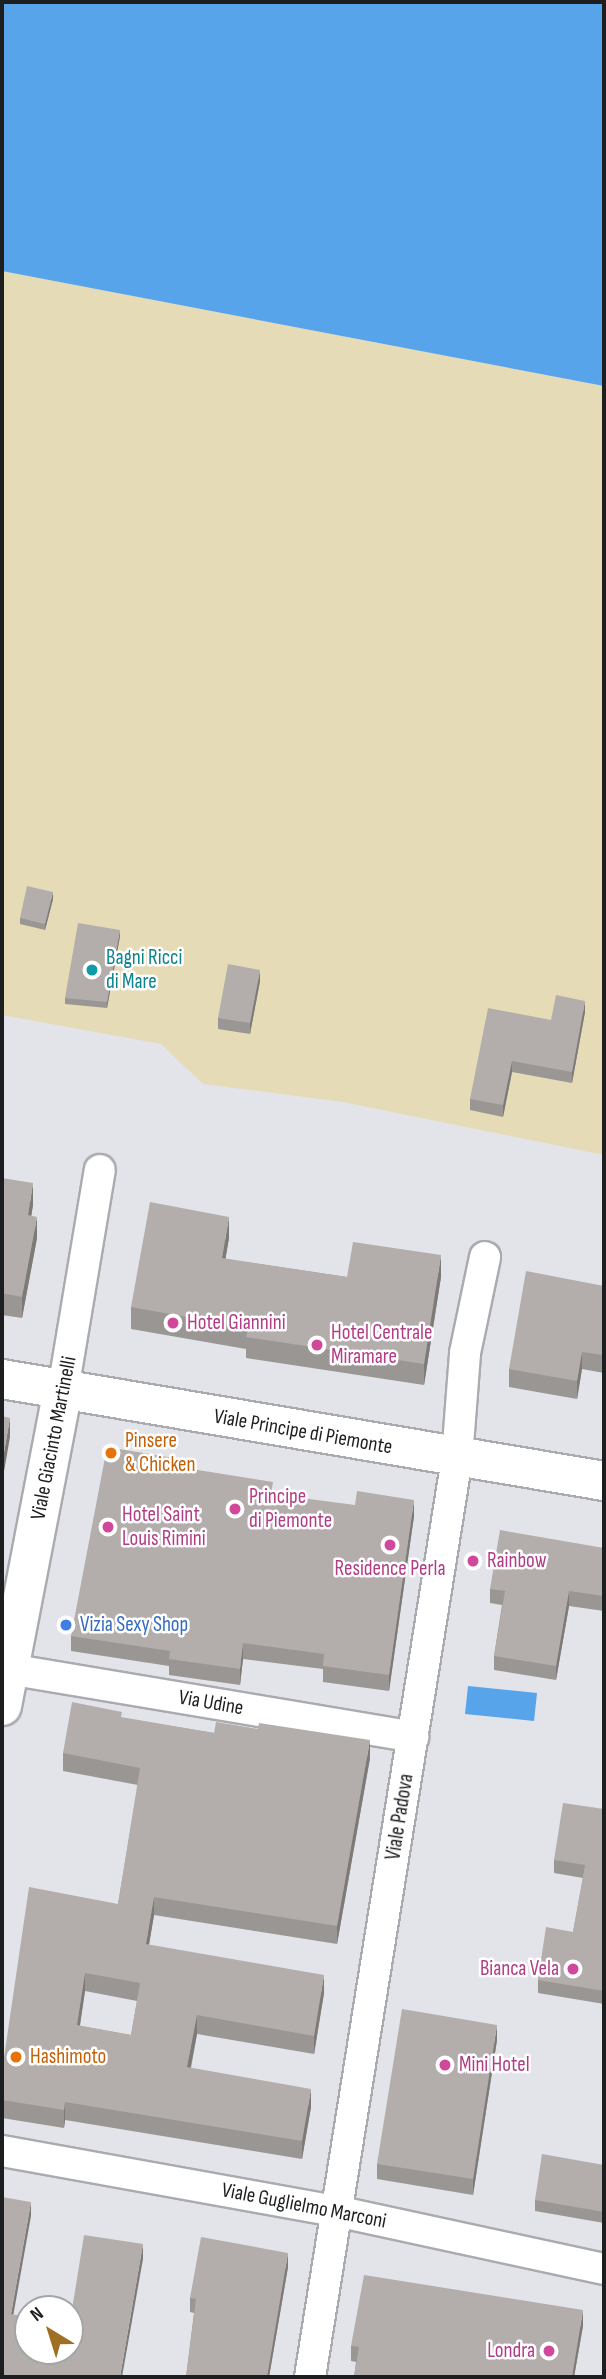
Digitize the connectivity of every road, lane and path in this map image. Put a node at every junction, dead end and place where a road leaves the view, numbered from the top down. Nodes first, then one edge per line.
1 (100, 1170) dead end
2 (485, 1257) dead end
3 (2, 1379) edge
4 (63, 1390) junction
5 (457, 1458) junction
6 (604, 1481) edge
7 (8, 1669) junction
8 (2, 1706) edge
9 (413, 1737) junction
10 (2, 2151) edge
11 (336, 2211) junction
12 (604, 2269) edge
13 (310, 2377) edge

1 - 4 street, Viale Giacinto Martinelli
2 - 5 street, Viale Padova
3 - 4 street, Viale Principe di Piemonte
4 - 5 street, Viale Principe di Piemonte
4 - 7 street, Viale Giacinto Martinelli
5 - 6 street, Viale Principe di Piemonte
5 - 9 street, Viale Padova
7 - 8 street, Viale Giacinto Martinelli
7 - 9 street, Via Udine
9 - 11 street, Viale Padova
10 - 11 street, Viale Guglielmo Marconi
11 - 12 street, Viale Guglielmo Marconi
11 - 13 street, Viale Padova

